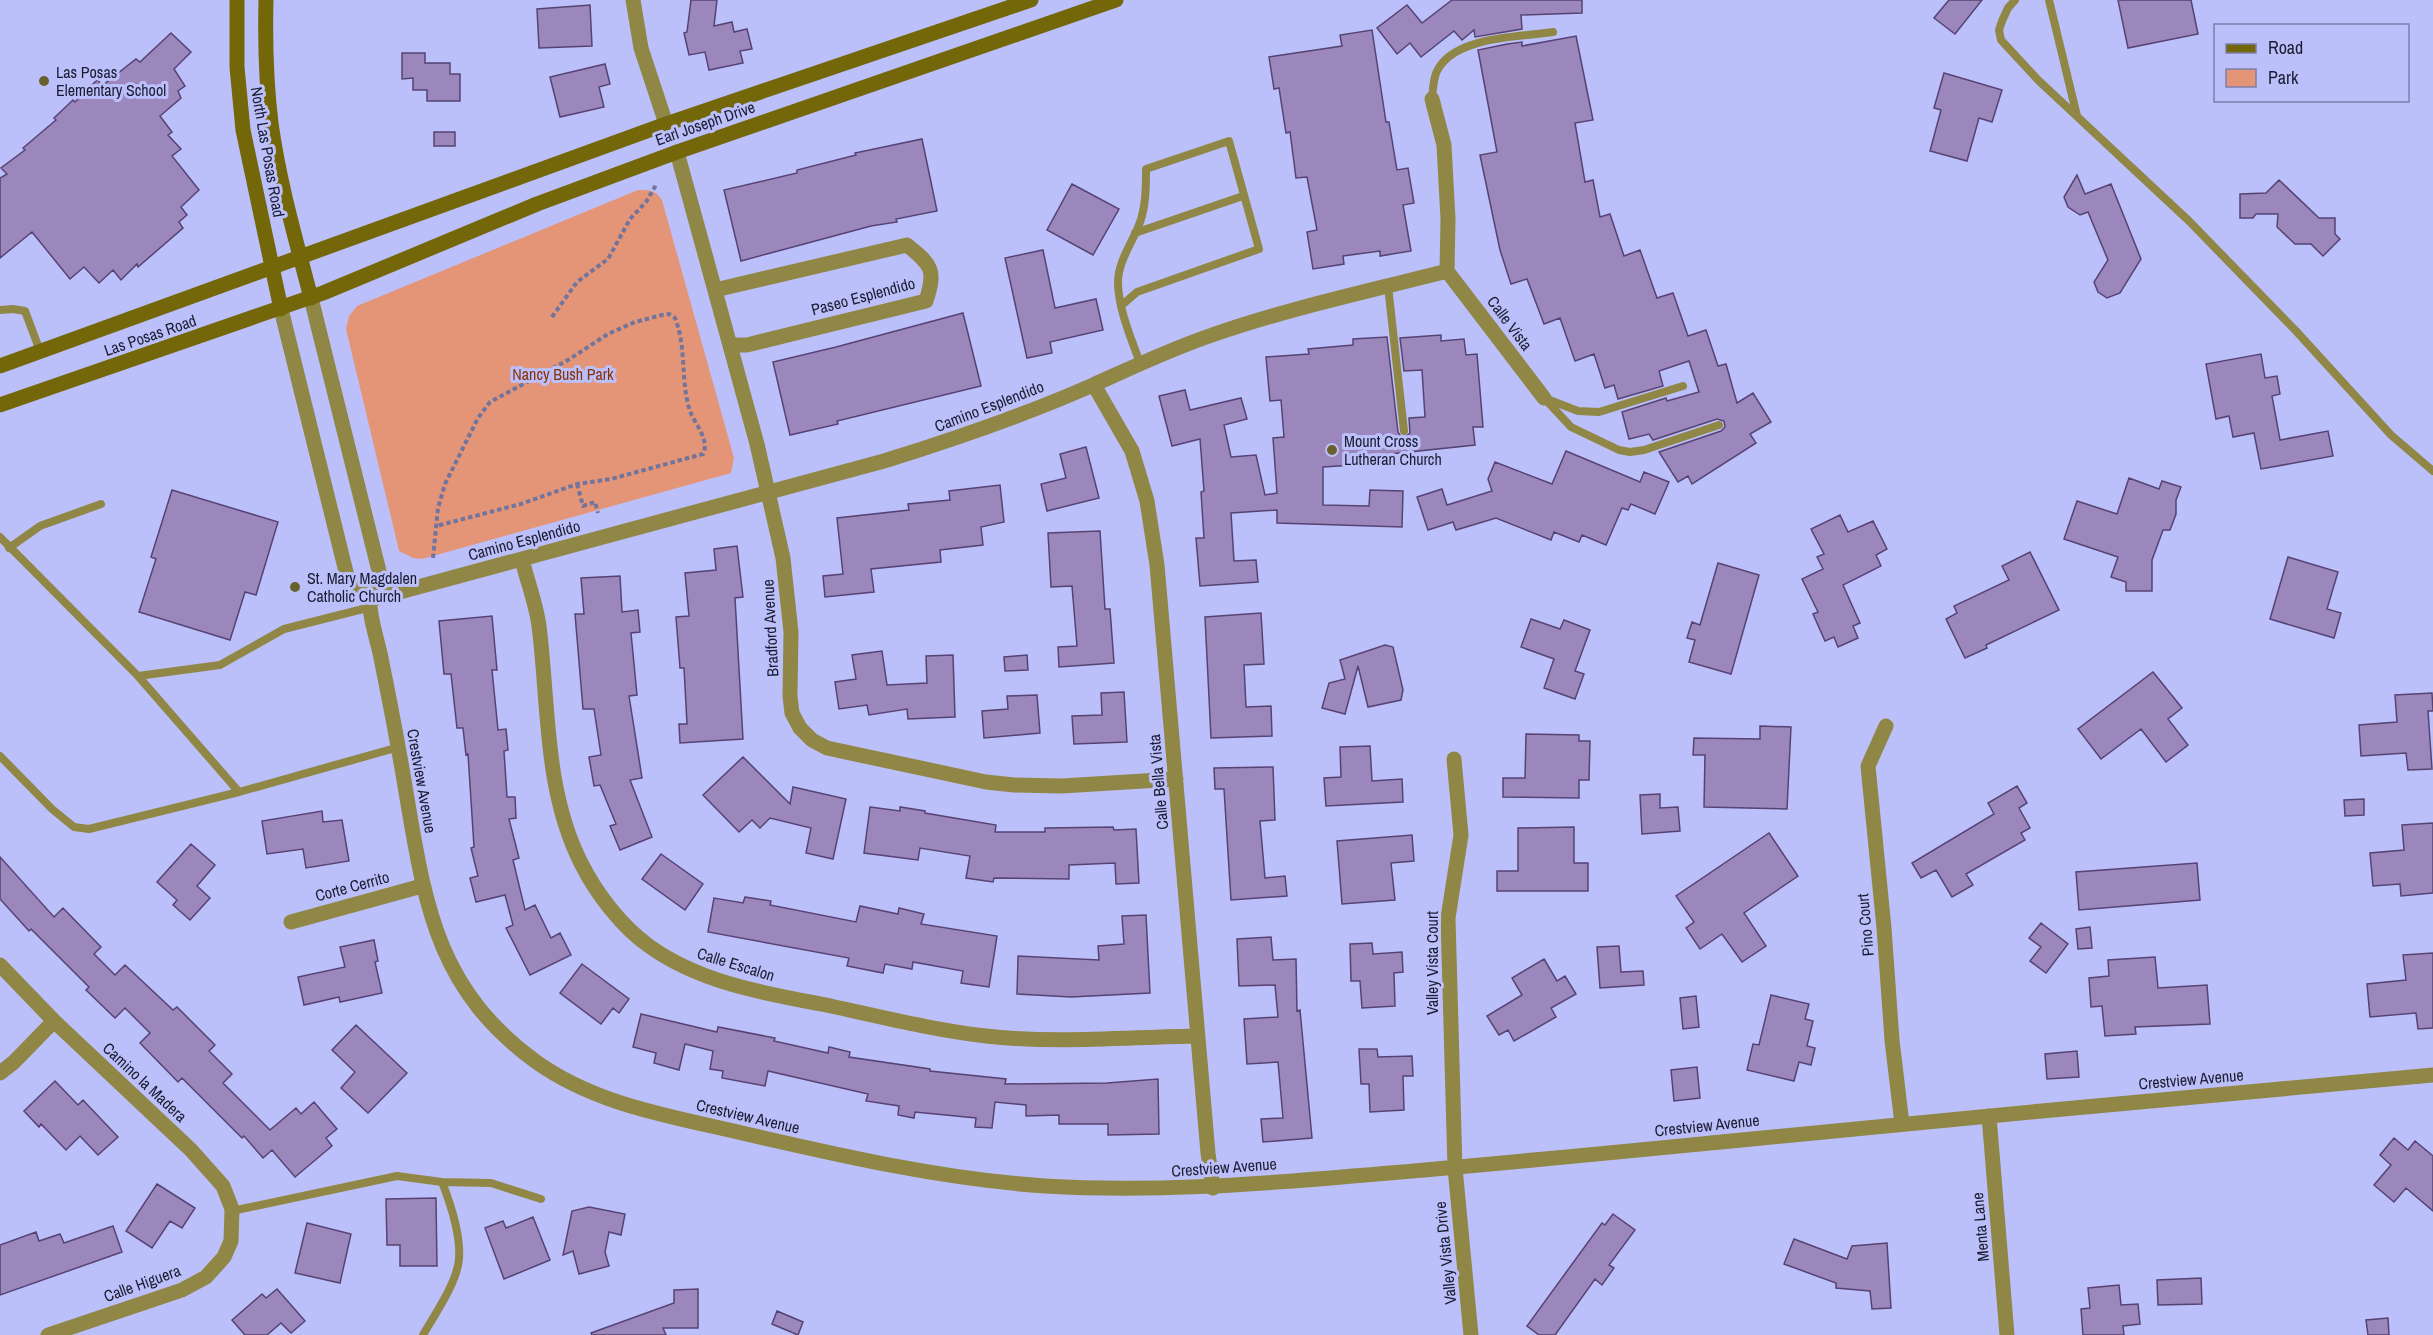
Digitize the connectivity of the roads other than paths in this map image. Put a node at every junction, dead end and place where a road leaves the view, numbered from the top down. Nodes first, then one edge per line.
1 (237, 0) edge
2 (266, 0) edge
3 (633, 0) edge
4 (1031, 0) edge
5 (1116, 0) edge
6 (2015, 0) edge
7 (2049, 0) edge
8 (1553, 32) dead end
9 (1432, 99) joint
10 (2078, 117) junction
11 (666, 124) junction
12 (677, 152) junction
13 (1244, 196) junction
14 (1135, 233) junction
15 (300, 257) junction
16 (271, 268) junction
17 (1447, 271) junction
18 (1388, 286) junction
19 (715, 290) junction
20 (311, 298) junction
21 (1122, 305) junction
22 (281, 309) junction
23 (0, 310) edge
24 (730, 345) junction
25 (40, 351) junction
26 (1140, 363) junction
27 (0, 366) edge
28 (1094, 385) junction
29 (1683, 387) dead end
30 (1544, 398) junction
31 (0, 405) edge
32 (1719, 425) dead end
33 (1404, 431) dead end
34 (2433, 471) edge
35 (767, 493) junction
36 (101, 504) dead end
37 (0, 537) edge
38 (9, 548) junction
39 (522, 559) junction
40 (370, 603) junction
41 (138, 676) junction
42 (1886, 726) dead end
43 (399, 747) junction
44 (0, 756) edge
45 (1454, 759) dead end
46 (1176, 780) junction
47 (239, 792) junction
48 (422, 886) junction
49 (291, 922) dead end
50 (0, 965) edge
51 (54, 1021) junction
52 (1198, 1036) junction
53 (0, 1073) edge
54 (2433, 1075) edge
55 (1989, 1116) junction
56 (1902, 1124) junction
57 (1455, 1168) junction
58 (442, 1182) junction
59 (1213, 1188) junction
60 (541, 1199) dead end
61 (232, 1211) junction
62 (231, 1241) joint
63 (48, 1335) edge
64 (423, 1335) edge
65 (1471, 1335) edge
66 (2007, 1335) edge

1 - 16 main road, North Las Posas Road
2 - 15 main road, North Las Posas Road
3 - 11 street
4 - 11 main road, Earl Joseph Drive
5 - 12 main road, Earl Joseph Drive
6 - 10 lane
7 - 10 lane
8 - 9 lane
9 - 17 street
10 - 34 lane
11 - 15 main road, Earl Joseph Drive
12 - 19 street, Bradford Avenue
12 - 20 main road, Earl Joseph Drive
13 - 14 lane
13 - 14 lane
13 - 21 lane
14 - 21 lane
15 - 16 main road, Las Posas Road
15 - 20 main road, North Las Posas Road
16 - 22 main road, North Las Posas Road
16 - 25 main road, Las Posas Road
17 - 18 street, Camino Esplendido
17 - 30 street, Calle Vista
18 - 26 street, Camino Esplendido
18 - 33 lane
19 - 24 street, Bradford Avenue
19 - 24 street, Paseo Esplendido
20 - 22 main road, Las Posas Road
20 - 40 street
21 - 26 lane
22 - 31 main road, Las Posas Road
22 - 40 street
23 - 25 lane
24 - 35 street, Bradford Avenue
25 - 27 main road, Las Posas Road
26 - 28 street, Camino Esplendido
28 - 35 street, Camino Esplendido
28 - 46 street, Calle Bella Vista
29 - 30 lane
30 - 32 lane
35 - 39 street, Camino Esplendido
35 - 46 street, Bradford Avenue
36 - 38 lane
37 - 38 lane
38 - 41 lane
39 - 40 street, Camino Esplendido
39 - 52 street, Calle Escalon
40 - 41 lane
40 - 43 street, Crestview Avenue
41 - 47 lane
42 - 56 street, Pino Court
43 - 47 lane
43 - 48 street, Crestview Avenue
44 - 47 lane
45 - 57 street, Valley Vista Court
46 - 52 street, Calle Bella Vista
48 - 49 street, Corte Cerrito
48 - 59 street, Crestview Avenue
50 - 51 street, Camino la Madera
51 - 53 street
51 - 61 street, Camino la Madera
52 - 59 street, Calle Bella Vista
54 - 55 street, Crestview Avenue
55 - 56 street, Crestview Avenue
55 - 66 street, Menta Lane
56 - 57 street, Crestview Avenue
57 - 59 street, Crestview Avenue
57 - 65 street, Valley Vista Drive
58 - 60 lane
58 - 61 lane
58 - 64 lane
61 - 62 street, Camino la Madera
62 - 63 street, Calle Higuera

